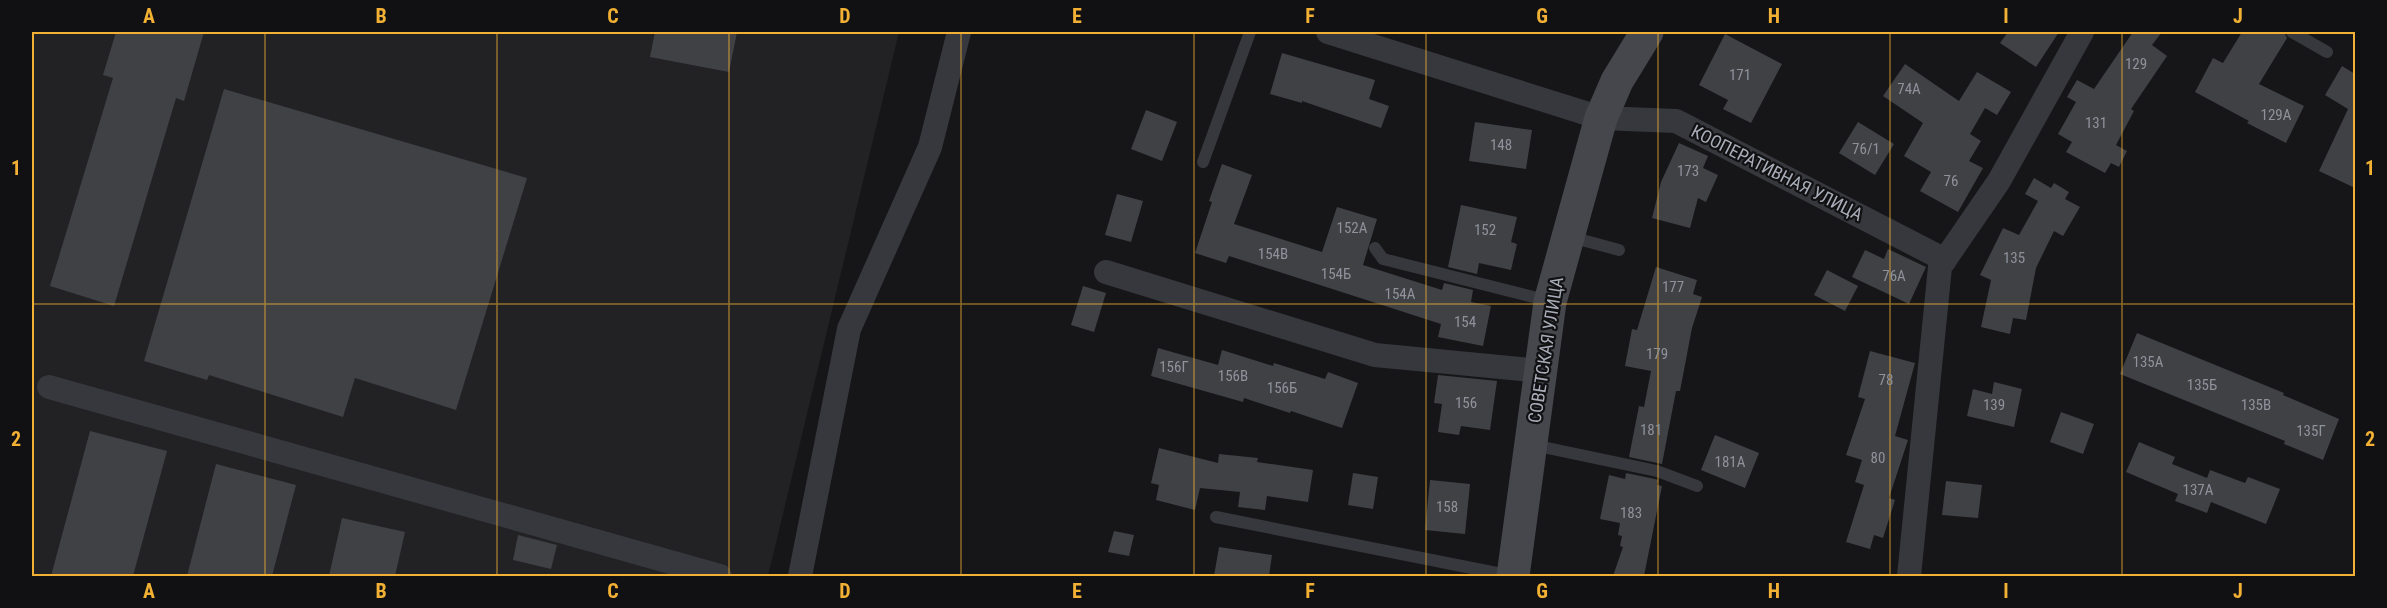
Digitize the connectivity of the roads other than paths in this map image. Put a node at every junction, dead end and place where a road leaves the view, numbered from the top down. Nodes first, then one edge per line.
1 (959, 32) edge
2 (1250, 32) edge
3 (1328, 32) edge
4 (1647, 32) edge
5 (2082, 32) edge
6 (2292, 32) edge
7 (2327, 52) dead end
8 (1601, 118) junction
9 (1203, 162) dead end
10 (1569, 236) junction
11 (1375, 248) dead end
12 (1619, 250) dead end
13 (1945, 260) junction
14 (1106, 272) dead end
15 (1550, 302) junction
16 (1541, 371) junction
17 (49, 387) dead end
18 (1531, 445) junction
19 (1697, 486) dead end
20 (1216, 517) dead end
21 (720, 576) edge
22 (800, 576) edge
23 (1513, 576) edge
24 (1909, 576) edge

1 - 22 street
2 - 9 lane
3 - 8 street, КООПЕРАТИВНАЯ УЛИЦА
4 - 8 street, СОВЕТСКАЯ УЛИЦА
5 - 13 street
6 - 7 lane
8 - 10 street, СОВЕТСКАЯ УЛИЦА
8 - 13 street, КООПЕРАТИВНАЯ УЛИЦА
10 - 12 lane
10 - 15 street, СОВЕТСКАЯ УЛИЦА
11 - 15 lane
13 - 24 street
14 - 16 street
15 - 16 street, СОВЕТСКАЯ УЛИЦА
16 - 18 street, СОВЕТСКАЯ УЛИЦА
17 - 21 street
18 - 19 lane
18 - 23 street, СОВЕТСКАЯ УЛИЦА
20 - 23 lane

